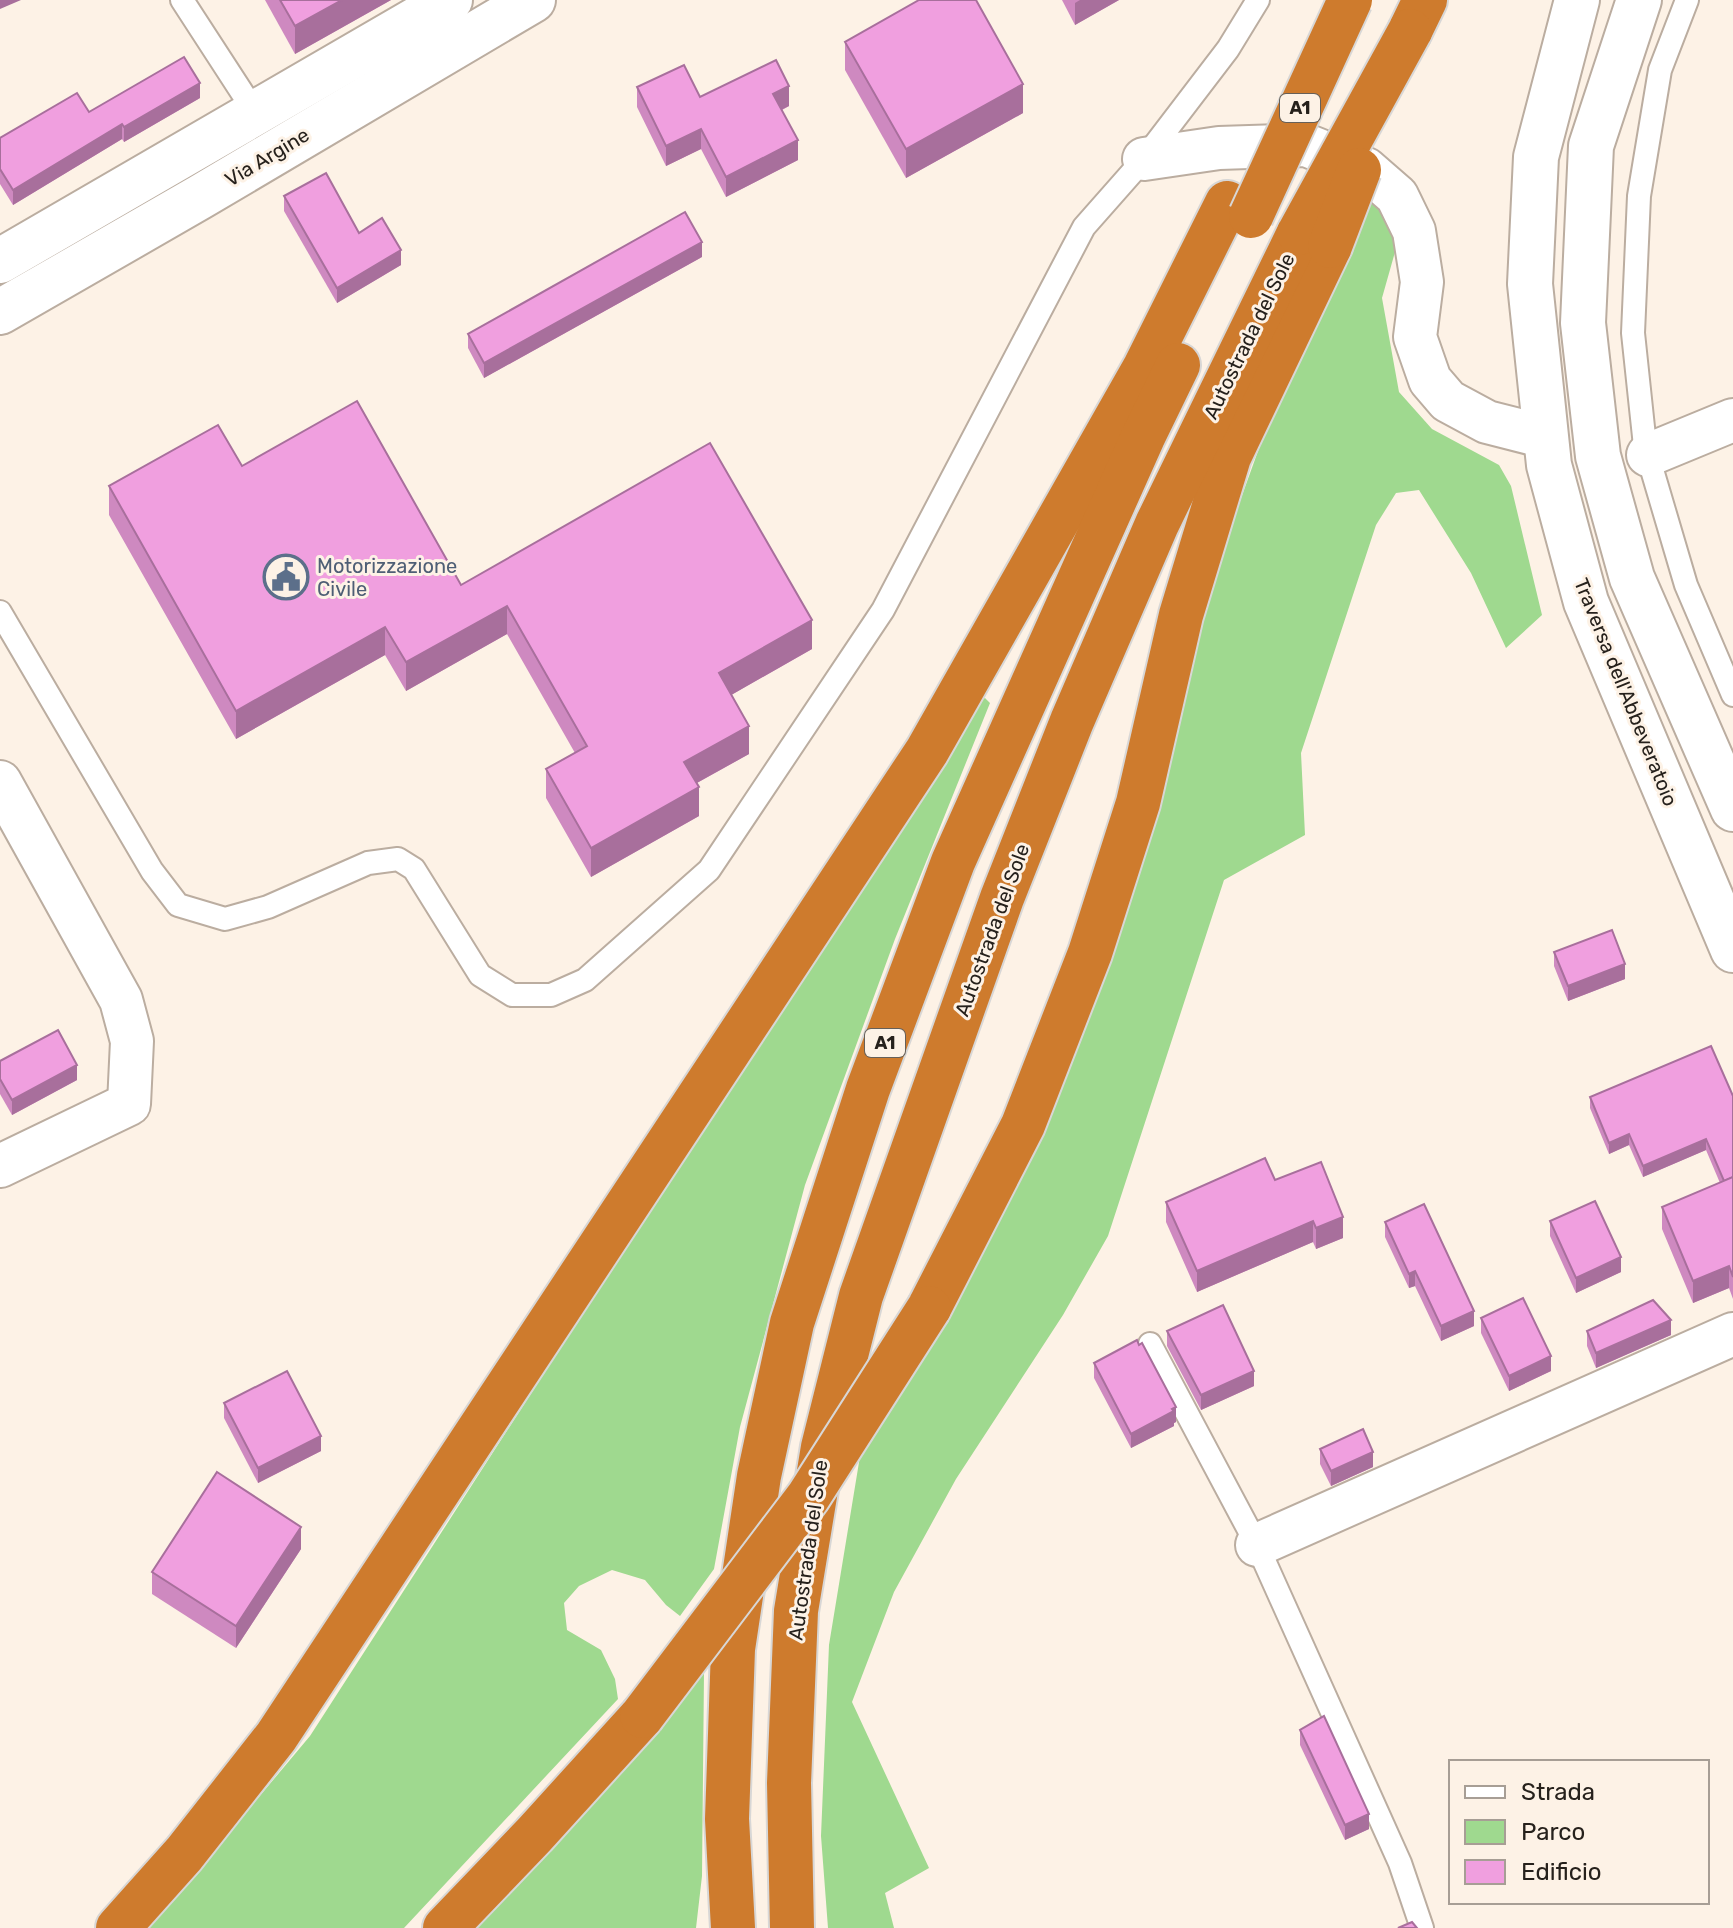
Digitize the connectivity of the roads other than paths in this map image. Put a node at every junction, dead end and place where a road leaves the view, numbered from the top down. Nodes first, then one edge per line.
1 (182, 0) edge
2 (450, 0) edge
3 (533, 0) edge
4 (1258, 0) edge
5 (1349, 0) edge
6 (1577, 0) edge
7 (1639, 0) edge
8 (1687, 0) edge
9 (1418, 16) edge
10 (256, 114) junction
11 (1144, 159) junction
12 (1239, 209) junction
13 (1314, 240) junction
14 (0, 261) edge
15 (0, 312) edge
16 (1733, 420) edge
17 (1546, 437) junction
18 (1648, 455) junction
19 (0, 612) edge
20 (1733, 695) edge
21 (0, 782) edge
22 (1733, 809) edge
23 (1733, 950) edge
24 (0, 1166) edge
25 (1733, 1334) edge
26 (1150, 1344) dead end
27 (1257, 1545) junction
28 (118, 1928) edge
29 (445, 1928) edge
30 (733, 1928) edge
31 (792, 1928) edge
32 (1422, 1928) edge

1 - 10 lane
2 - 10 street
3 - 15 street, Via Argine
4 - 11 lane
5 - 12 highway, bridge
6 - 17 street, Traversa dell'Abbeveratoio
7 - 22 street
8 - 18 lane
9 - 13 highway, bridge
10 - 14 street
11 - 17 street
11 - 19 lane
12 - 28 highway
12 - 30 highway, A1
13 - 29 highway, bridge
13 - 31 highway, Autostrada del Sole
16 - 18 street
17 - 23 street, Traversa dell'Abbeveratoio
18 - 20 lane
21 - 24 street
25 - 27 street
26 - 27 lane
27 - 32 lane

